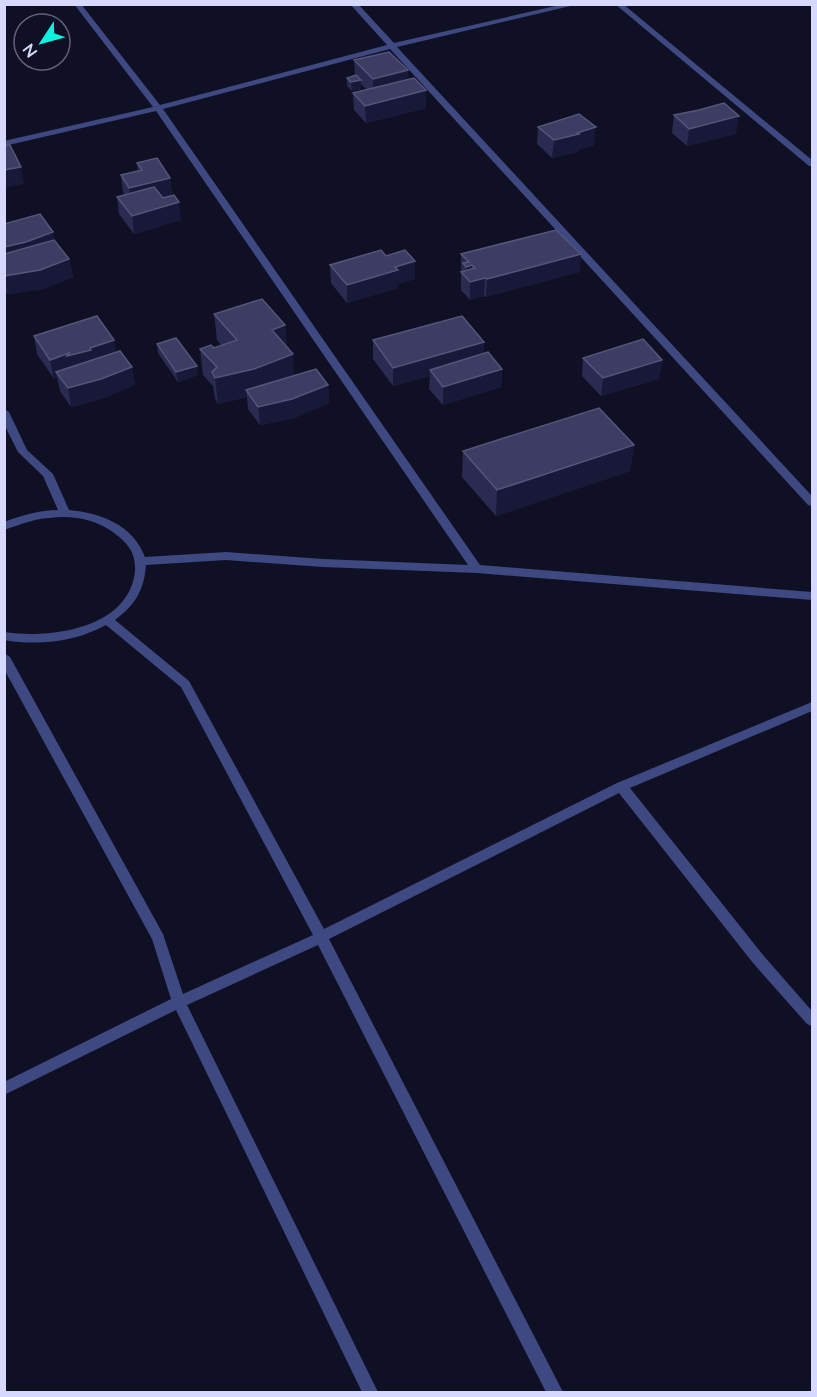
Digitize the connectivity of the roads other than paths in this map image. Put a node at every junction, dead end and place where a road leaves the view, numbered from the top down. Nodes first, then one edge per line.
1 (77, 4) edge
2 (353, 4) edge
3 (576, 4) edge
4 (618, 4) edge
5 (392, 46) junction
6 (158, 108) junction
7 (4, 144) edge
8 (813, 164) edge
9 (4, 412) edge
10 (813, 502) edge
11 (65, 513) junction
12 (4, 526) edge
13 (141, 561) junction
14 (477, 569) junction
15 (813, 596) edge
16 (108, 620) junction
17 (4, 636) edge
18 (4, 657) edge
19 (813, 706) edge
20 (621, 786) junction
21 (321, 936) junction
22 (179, 1002) junction
23 (813, 1020) edge
24 (4, 1089) edge
25 (370, 1392) edge
26 (555, 1392) edge

1 - 6 street
2 - 5 street
3 - 5 street
4 - 8 street
5 - 6 street
5 - 10 street
6 - 7 street
6 - 14 street
9 - 11 street
11 - 12 street
11 - 13 street
13 - 14 street
13 - 16 street
14 - 15 street
16 - 17 street
16 - 21 street
18 - 22 street
19 - 20 street
20 - 21 street
20 - 23 street
21 - 22 street
21 - 26 street
22 - 24 street
22 - 25 street

